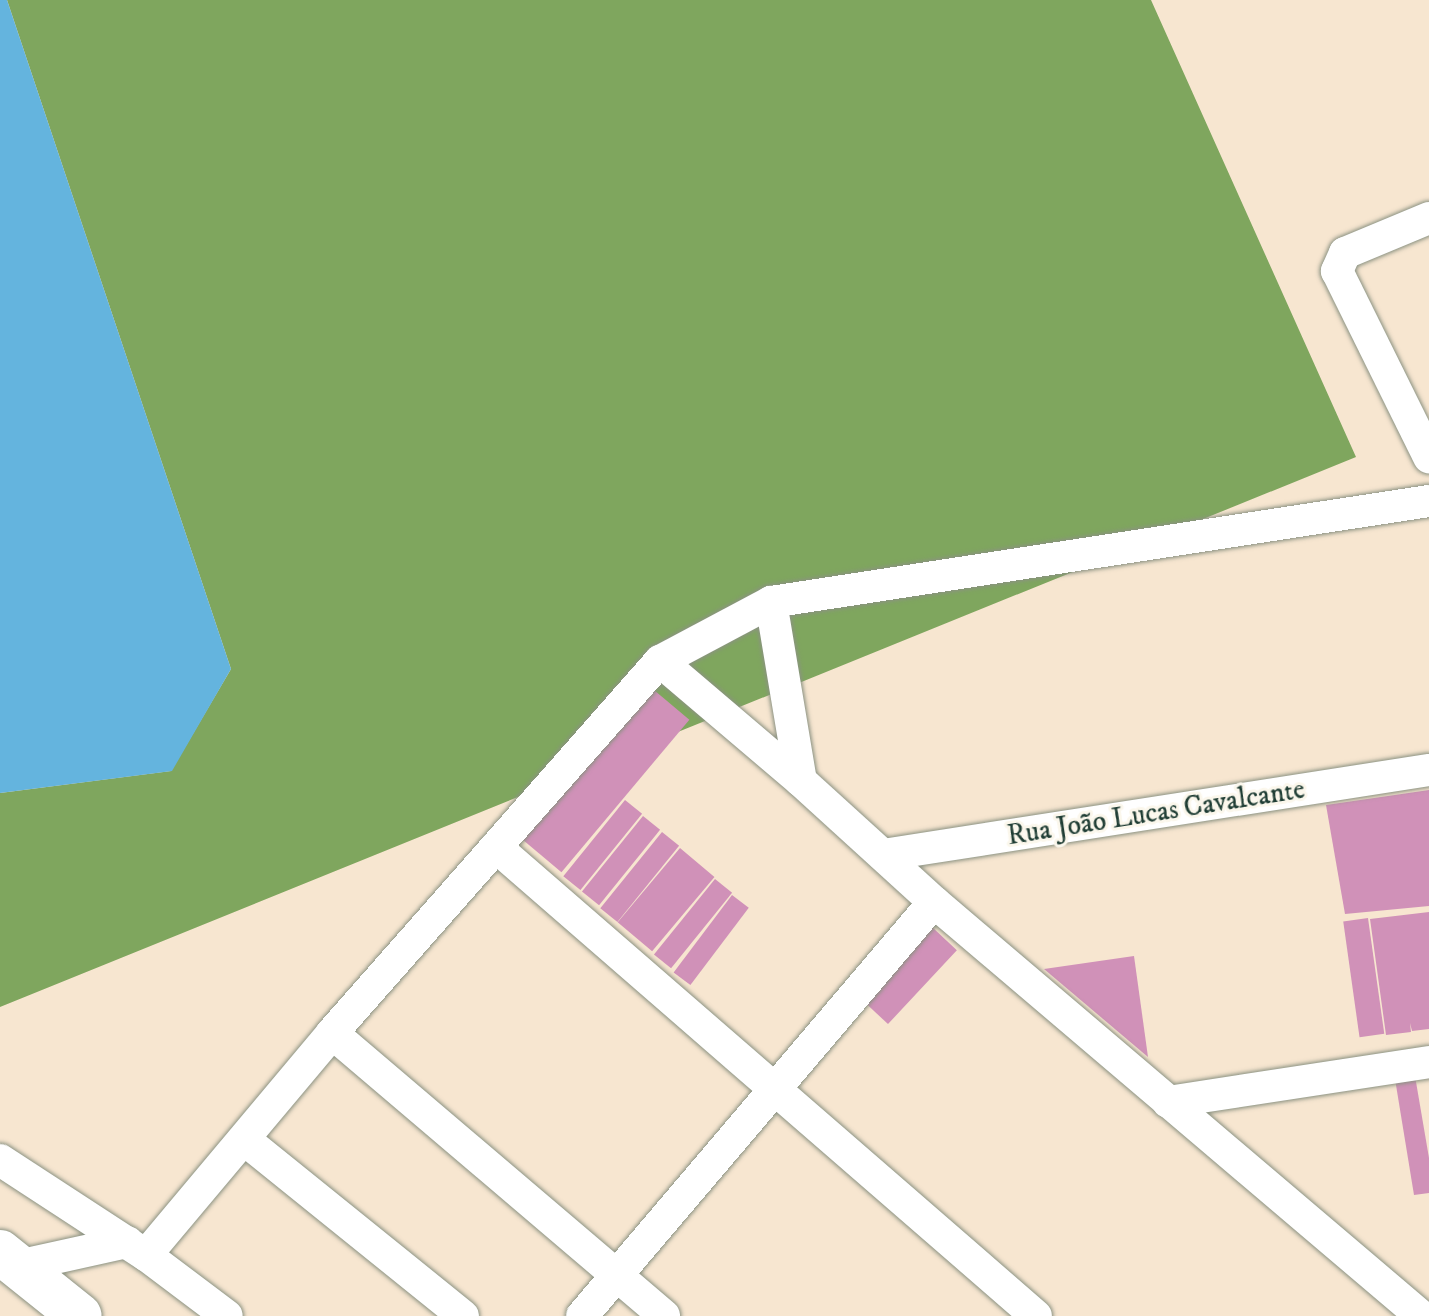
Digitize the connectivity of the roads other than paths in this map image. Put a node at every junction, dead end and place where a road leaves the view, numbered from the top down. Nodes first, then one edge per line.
1 (1429, 218) edge
2 (1429, 457) edge
3 (1429, 501) edge
4 (771, 602) junction
5 (660, 661) junction
6 (1429, 770) edge
7 (801, 781) junction
8 (496, 847) junction
9 (883, 855) junction
10 (934, 902) junction
11 (332, 1033) junction
12 (1429, 1062) edge
13 (775, 1090) junction
14 (1168, 1102) junction
15 (245, 1140) junction
16 (0, 1160) edge
17 (136, 1249) junction
18 (9, 1259) edge
19 (617, 1275) junction
20 (80, 1316) edge
21 (227, 1316) edge
22 (463, 1316) edge
23 (582, 1316) edge
24 (664, 1316) edge
25 (1036, 1316) edge
26 (1421, 1316) edge

1 - 2 street
3 - 4 street
4 - 5 street
4 - 7 street
5 - 7 street
5 - 8 street
6 - 9 street, Rua João Lucas Cavalcante
7 - 9 street
8 - 11 street
8 - 13 street
9 - 10 street
10 - 13 street
10 - 14 street
11 - 15 street
11 - 19 street
12 - 14 street
13 - 19 street
13 - 25 street
14 - 26 street
15 - 17 street
15 - 22 street
16 - 17 street
17 - 18 street
17 - 21 street
18 - 20 main road
19 - 23 street
19 - 24 street

